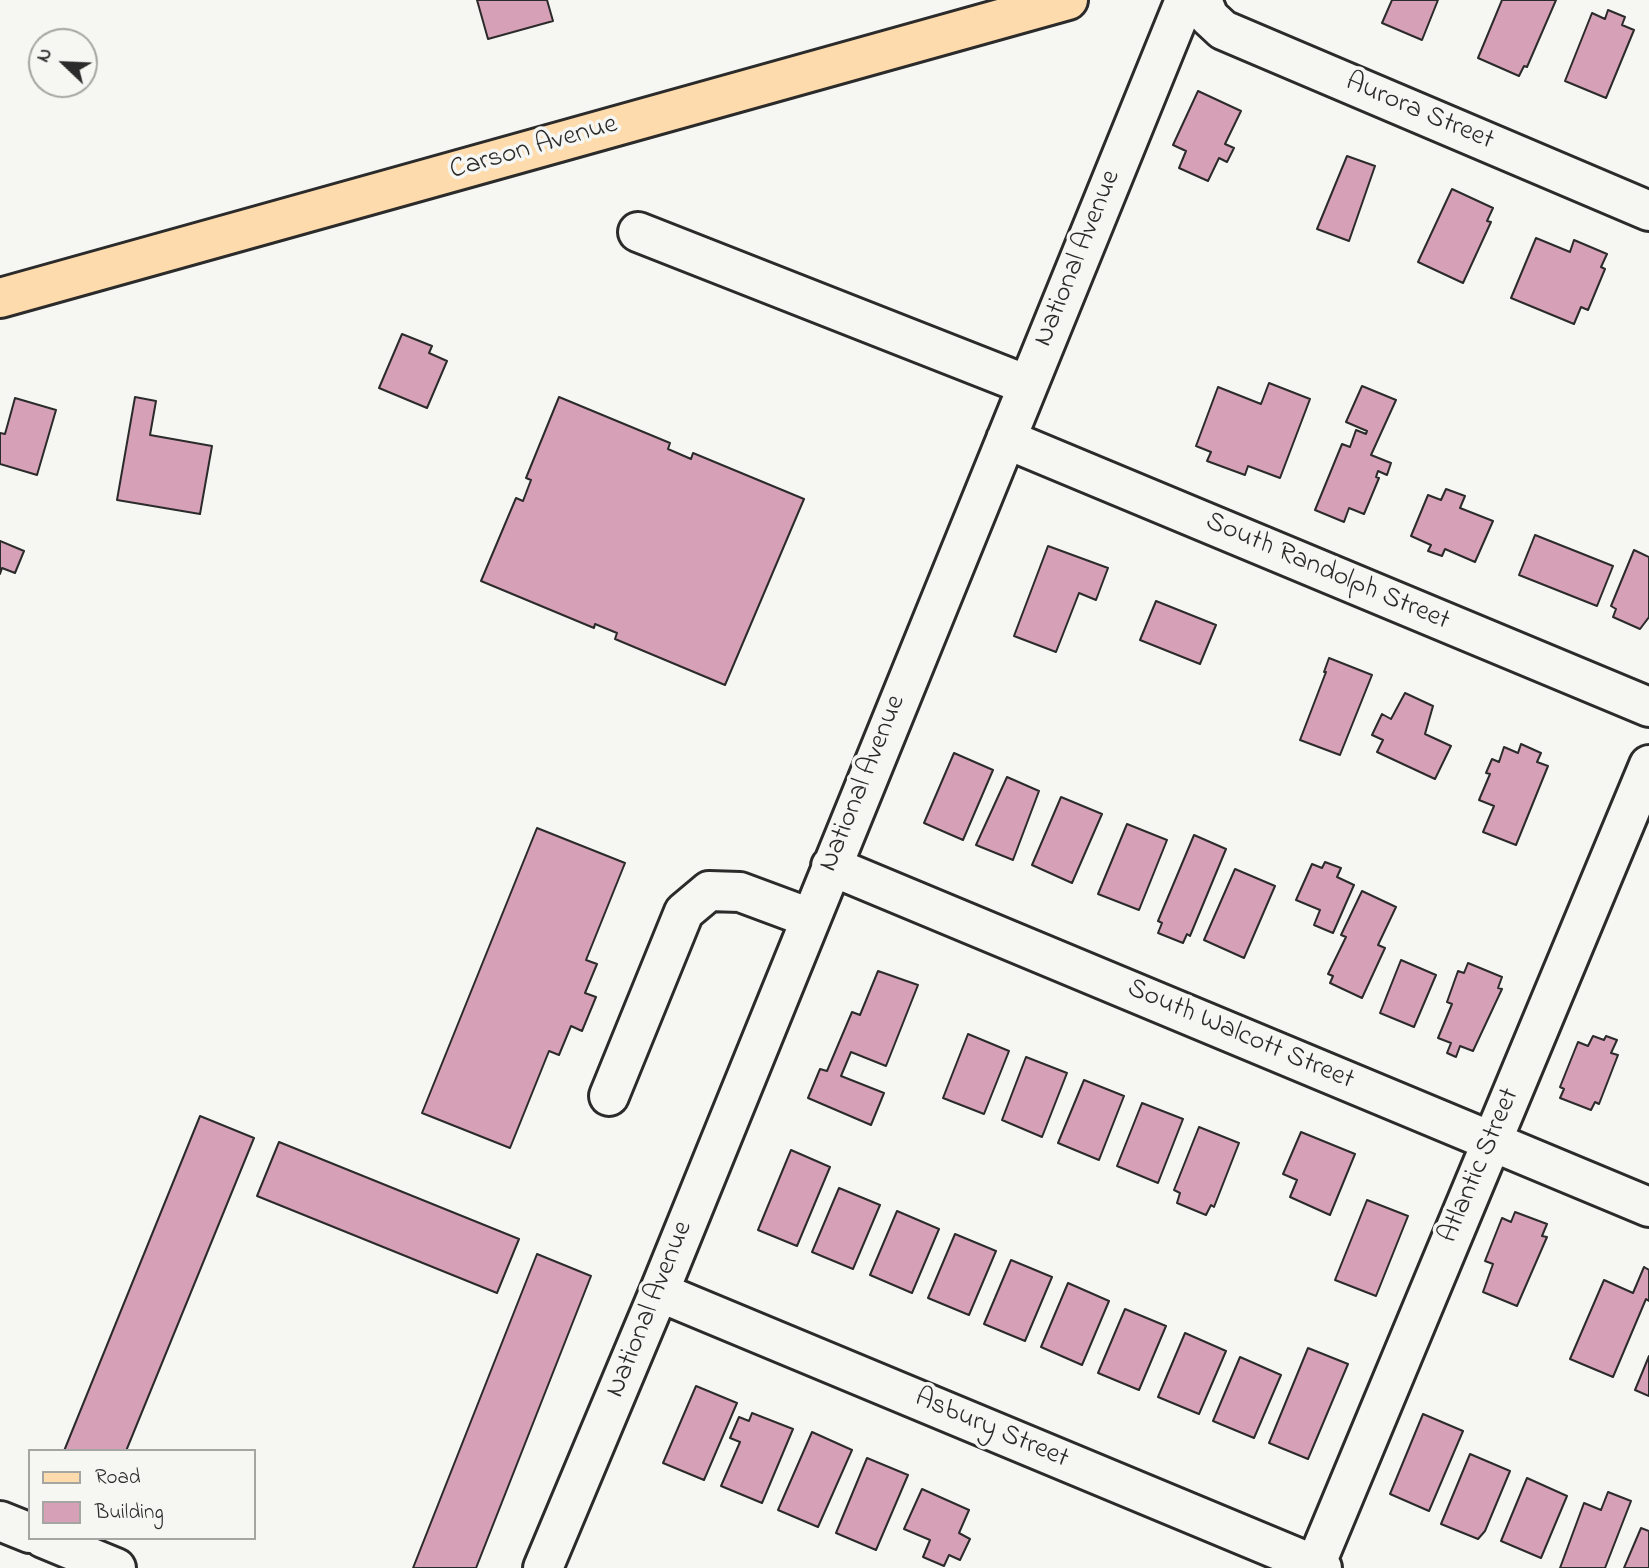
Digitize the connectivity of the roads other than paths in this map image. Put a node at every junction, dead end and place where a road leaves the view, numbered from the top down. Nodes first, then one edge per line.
1 (1065, 0) edge
2 (1185, 0) edge
3 (1202, 0) edge
4 (1649, 211) edge
5 (638, 232) dead end
6 (0, 298) edge
7 (1027, 385) junction
8 (1006, 439) junction
9 (1649, 707) edge
10 (1649, 765) edge
11 (831, 866) junction
12 (810, 918) junction
13 (608, 1096) dead end
14 (1492, 1140) junction
15 (1649, 1207) edge
16 (659, 1292) junction
17 (0, 1521) edge
18 (28, 1532) edge
19 (48, 1540) edge
20 (1317, 1567) edge
21 (116, 1568) edge
22 (543, 1568) edge

1 - 6 main road, Carson Avenue
2 - 7 street, National Avenue
3 - 4 street, Aurora Street
5 - 7 street
7 - 8 street, National Avenue
8 - 9 street, South Randolph Street
8 - 11 street, National Avenue
10 - 14 street, Atlantic Street
11 - 12 street, National Avenue
11 - 14 street, South Walcott Street
12 - 13 street
12 - 16 street, National Avenue
14 - 15 street, South Walcott Street
14 - 20 street, Atlantic Street
16 - 20 street, Asbury Street
16 - 22 street, National Avenue
17 - 18 street
19 - 21 street

